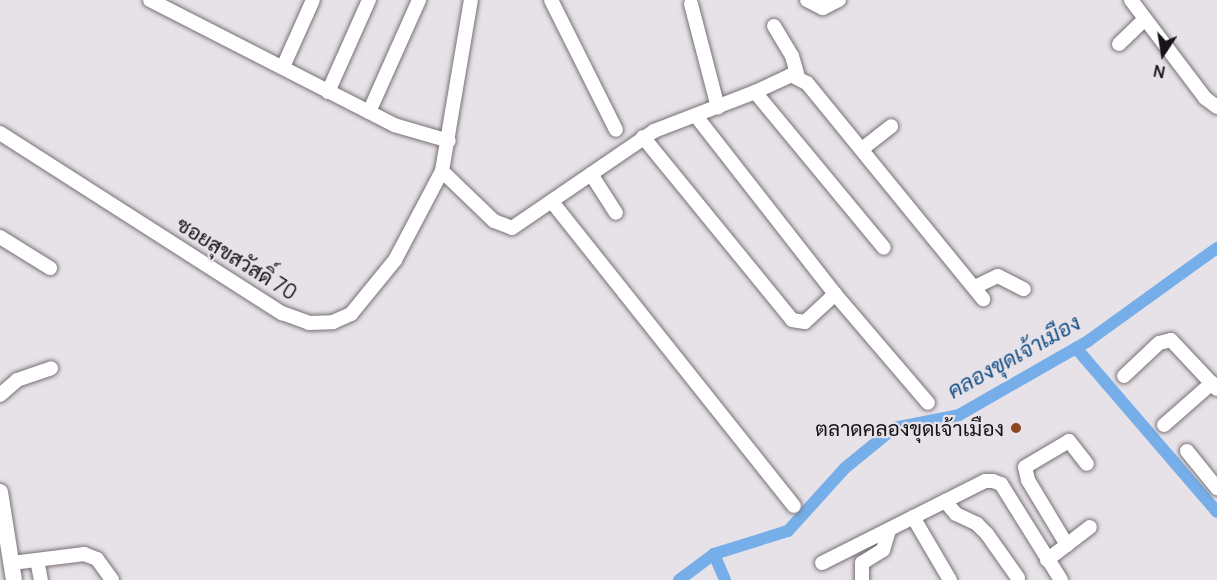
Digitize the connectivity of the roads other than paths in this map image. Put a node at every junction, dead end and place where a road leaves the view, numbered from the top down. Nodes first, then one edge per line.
1 (150, 0) edge
2 (313, 0) edge
3 (369, 0) edge
4 (419, 0) edge
5 (471, 0) edge
6 (551, 0) edge
7 (807, 0) edge
8 (839, 0) edge
9 (1131, 0) edge
10 (691, 4) dead end
11 (1146, 19) junction
12 (774, 26) dead end
13 (1119, 44) dead end
14 (283, 67) junction
15 (798, 77) junction
16 (328, 92) junction
17 (755, 92) junction
18 (1217, 107) edge
19 (718, 108) junction
20 (369, 112) junction
21 (696, 116) junction
22 (891, 126) dead end
23 (615, 130) dead end
24 (0, 133) edge
25 (643, 137) junction
26 (449, 141) junction
27 (862, 149) junction
28 (442, 171) junction
29 (591, 174) junction
30 (553, 203) junction
31 (616, 213) dead end
32 (0, 237) edge
33 (884, 248) dead end
34 (50, 268) dead end
35 (975, 287) junction
36 (1024, 289) dead end
37 (835, 294) junction
38 (983, 299) dead end
39 (51, 368) dead end
40 (1124, 376) dead end
41 (1214, 386) edge
42 (0, 395) edge
43 (927, 404) dead end
44 (1164, 425) dead end
45 (1187, 451) dead end
46 (1087, 464) dead end
47 (1217, 488) edge
48 (0, 492) edge
49 (945, 501) junction
50 (794, 506) dead end
51 (913, 517) junction
52 (1090, 527) dead end
53 (889, 530) junction
54 (1067, 545) junction
55 (37, 560) junction
56 (1047, 560) junction
57 (12, 563) junction
58 (822, 563) dead end
59 (1018, 578) dead end
60 (14, 580) edge
61 (41, 580) edge
62 (112, 580) edge
63 (862, 580) edge
64 (950, 580) edge
65 (1061, 580) edge

1 - 14 street
2 - 14 street
3 - 16 street
4 - 20 street
5 - 26 street, ซอยสุขสวัสดิ์ 70
6 - 23 street
7 - 8 street
9 - 11 street
10 - 19 street
11 - 13 street
11 - 18 street
12 - 15 street
14 - 16 street
15 - 17 street
15 - 27 street
16 - 20 street
17 - 19 street
17 - 33 street
19 - 21 street
20 - 26 street
21 - 25 street
21 - 37 street
22 - 27 street
24 - 28 street, ซอยสุขสวัสดิ์ 70
25 - 29 street
25 - 37 street
26 - 28 street, ซอยสุขสวัสดิ์ 70
27 - 35 street
28 - 30 street
29 - 30 street
29 - 31 street
30 - 50 street
32 - 34 street
35 - 36 street
35 - 38 street
37 - 43 street
39 - 42 street
40 - 41 street
41 - 44 street
45 - 47 street
46 - 54 street
48 - 57 main road
49 - 51 street
49 - 56 street
49 - 59 street
51 - 53 street
51 - 64 street
52 - 54 street
53 - 58 street
53 - 63 street
54 - 56 street
55 - 57 street
55 - 61 street
55 - 62 street
56 - 65 street
57 - 60 main road

